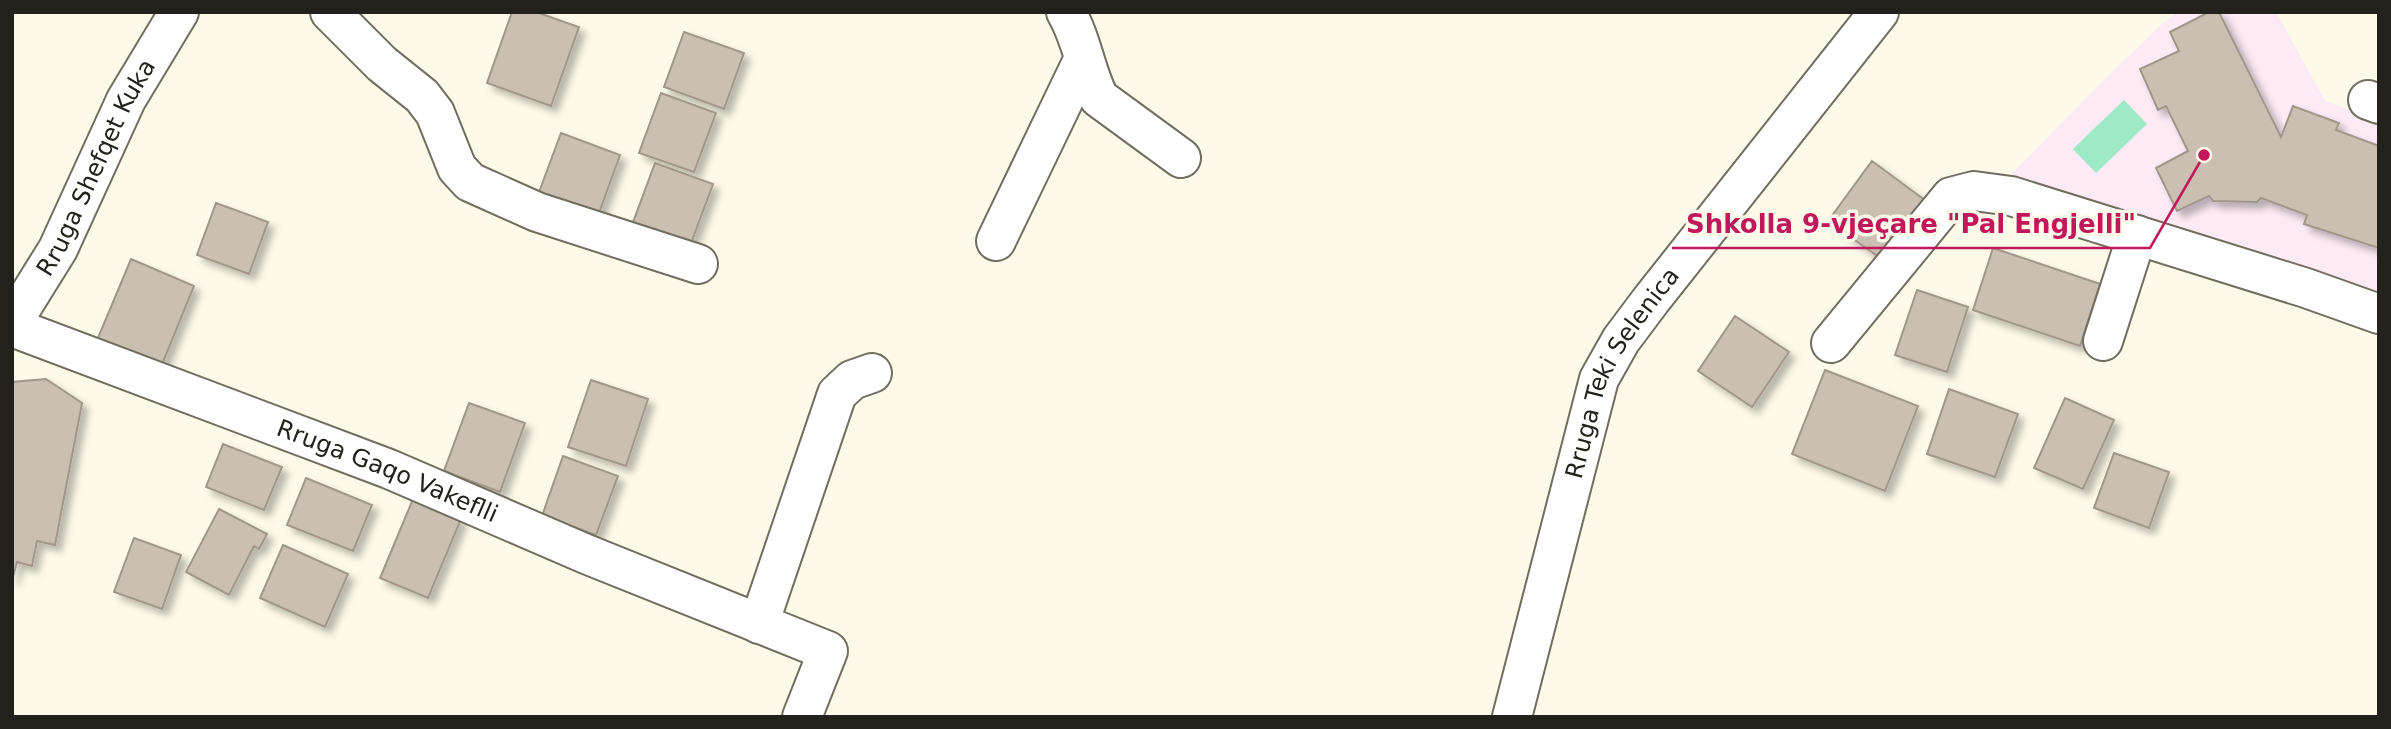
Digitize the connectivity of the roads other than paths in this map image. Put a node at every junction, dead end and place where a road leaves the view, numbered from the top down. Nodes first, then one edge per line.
1 (179, 12) edge
2 (330, 12) edge
3 (1066, 12) edge
4 (1879, 12) edge
5 (1084, 58) junction
6 (1181, 158) dead end
7 (2137, 235) junction
8 (996, 241) dead end
9 (698, 264) dead end
10 (15, 314) edge
11 (2379, 314) edge
12 (2103, 341) dead end
13 (1831, 342) dead end
14 (872, 373) dead end
15 (760, 624) junction
16 (802, 717) edge
17 (1512, 717) edge

1 - 10 street, Rruga Shefqet Kuka
2 - 9 street
3 - 5 street
4 - 17 street, Rruga Teki Selenica
5 - 6 street
5 - 8 street
7 - 11 street
7 - 12 street
7 - 13 street
10 - 15 street, Rruga Gaqo Vakeflli
14 - 15 street
15 - 16 street, Rruga Gaqo Vakeflli

